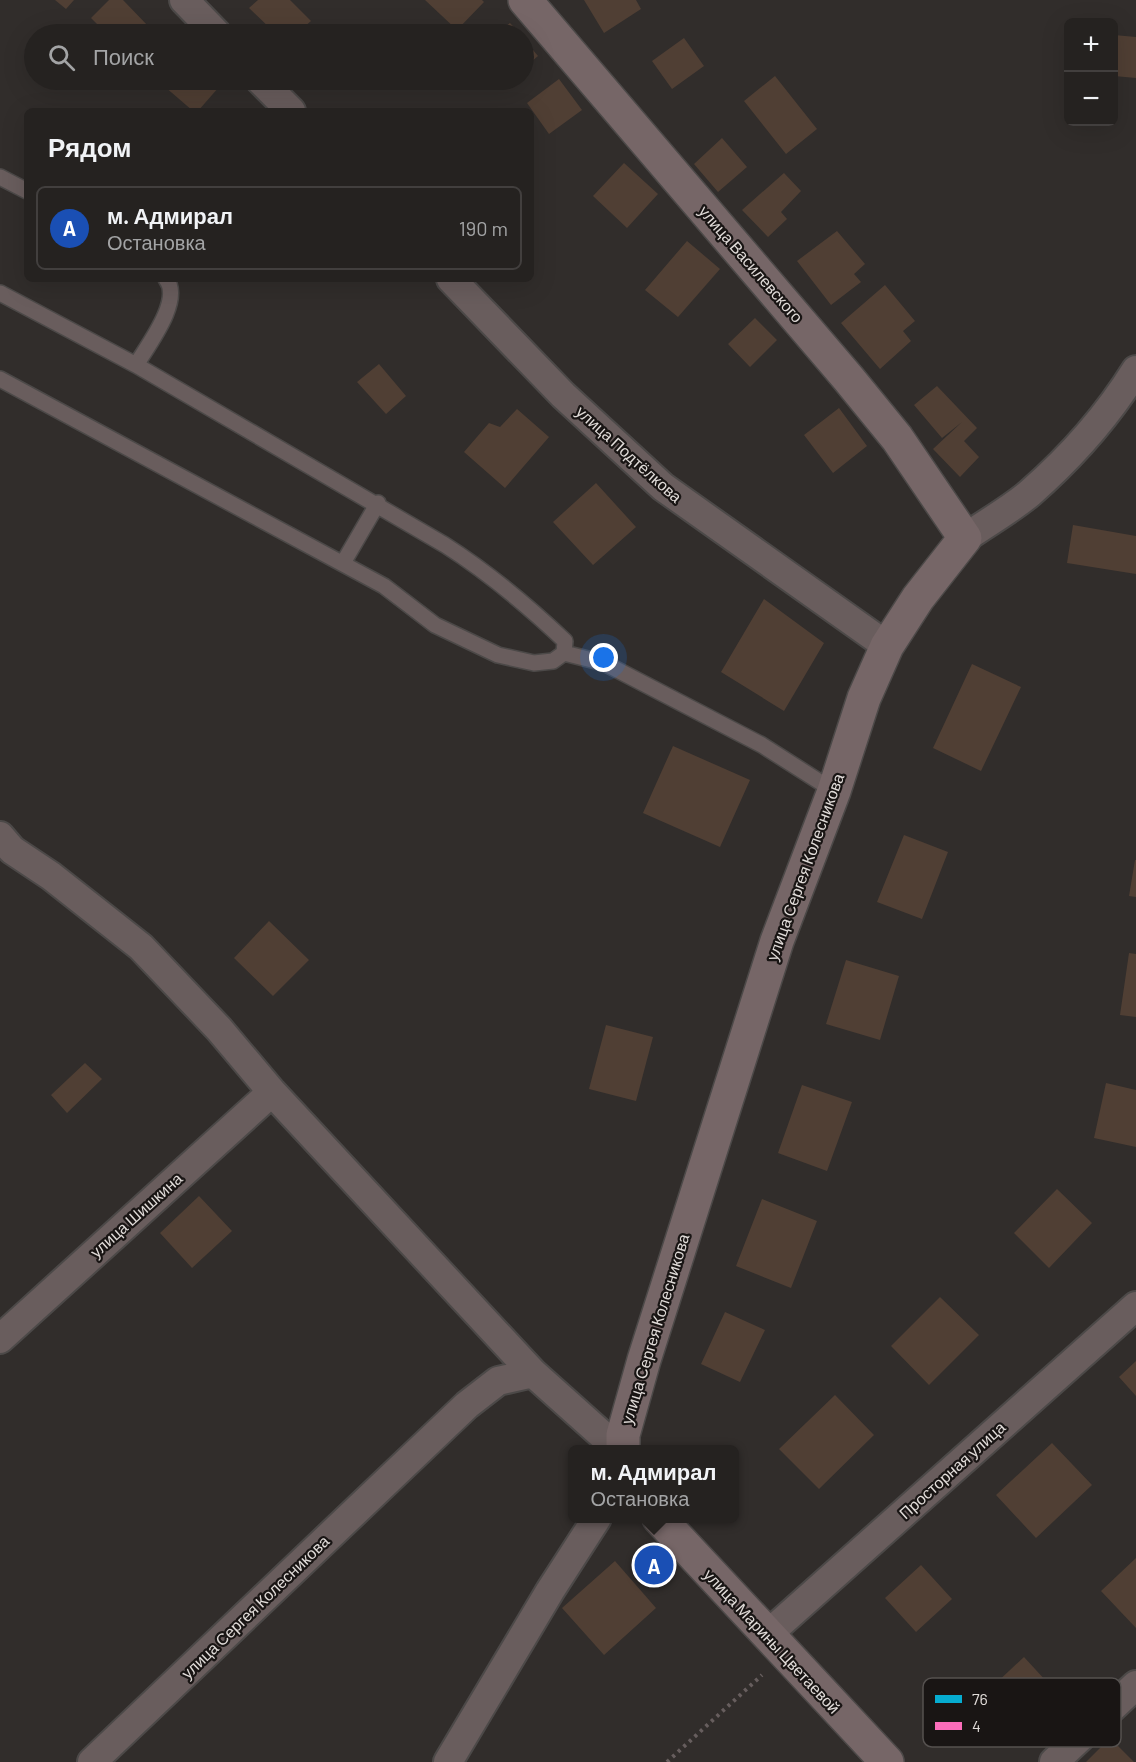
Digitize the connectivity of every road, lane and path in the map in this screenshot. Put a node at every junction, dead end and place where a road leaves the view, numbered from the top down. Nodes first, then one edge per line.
1 (184, 0) edge
2 (525, 0) edge
3 (207, 24) edge
4 (270, 90) edge
5 (288, 108) edge
6 (0, 177) edge
7 (24, 189) edge
8 (167, 282) edge
9 (454, 282) edge
10 (0, 293) edge
11 (136, 365) junction
12 (1136, 370) edge
13 (0, 379) edge
14 (378, 503) junction
15 (965, 538) junction
16 (343, 563) junction
17 (887, 646) junction
18 (564, 653) junction
19 (834, 791) junction
20 (4, 845) edge
21 (272, 1092) junction
22 (1136, 1306) edge
23 (0, 1339) edge
24 (533, 1373) junction
25 (616, 1445) edge
26 (622, 1445) edge
27 (594, 1523) edge
28 (664, 1523) edge
29 (776, 1645) junction
30 (1136, 1685) edge
31 (1121, 1699) edge
32 (1070, 1747) edge
33 (92, 1762) edge
34 (448, 1762) edge
35 (668, 1762) edge
36 (886, 1762) edge
37 (1054, 1762) edge

1 - 3 street
2 - 15 street, улица Василевского
4 - 5 street
6 - 7 lane
8 - 11 lane
9 - 17 street, улица Подтёлкова
10 - 11 lane
11 - 14 lane
12 - 15 street, улица Сергея Колесникова
13 - 16 lane
14 - 16 lane
14 - 18 lane
15 - 17 street, улица Сергея Колесникова
16 - 18 lane
17 - 19 street, улица Сергея Колесникова
18 - 19 lane
19 - 26 street, улица Сергея Колесникова
20 - 21 street
21 - 23 street, улица Шишкина
21 - 24 street
22 - 29 street, Просторная улица
24 - 25 street
24 - 33 street, улица Сергея Колесникова
27 - 34 street
28 - 29 street, улица Марины Цветаевой
29 - 35 path
29 - 36 street, улица Марины Цветаевой
30 - 31 street
32 - 37 street

